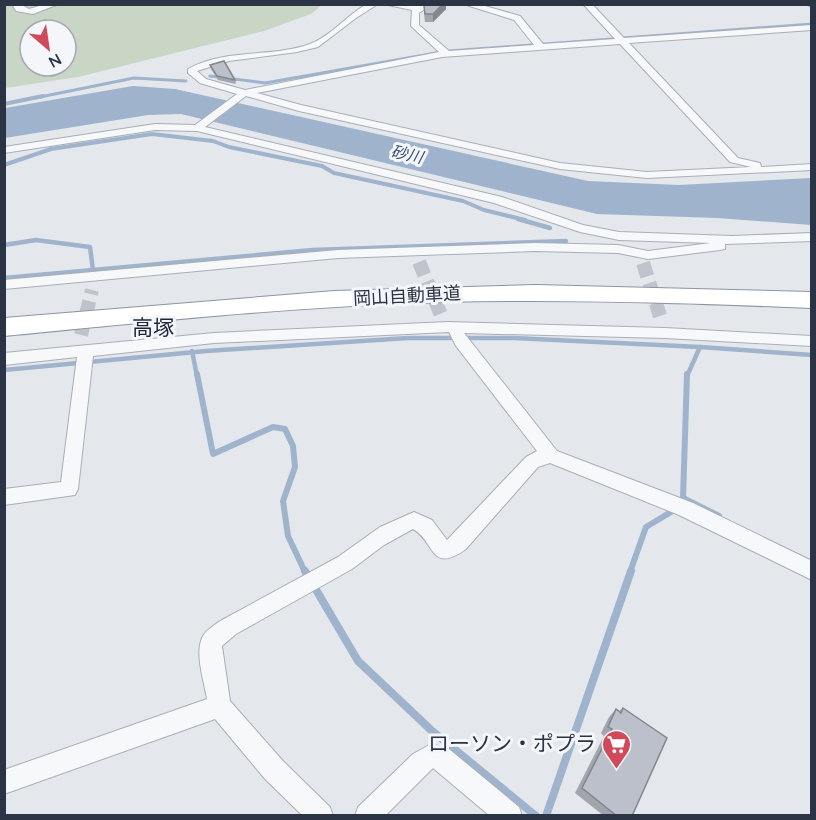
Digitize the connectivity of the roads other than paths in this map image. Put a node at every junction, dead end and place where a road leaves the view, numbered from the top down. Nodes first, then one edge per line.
1 (16, 4) edge
2 (55, 4) edge
3 (374, 4) edge
4 (387, 4) edge
5 (428, 4) edge
6 (467, 4) edge
7 (587, 4) edge
8 (418, 9) junction
9 (812, 27) edge
10 (622, 41) junction
11 (539, 45) junction
12 (447, 54) junction
13 (242, 94) junction
14 (199, 126) junction
15 (4, 150) edge
16 (812, 167) edge
17 (780, 169) junction
18 (549, 216) junction
19 (812, 237) edge
20 (732, 240) junction
21 (618, 249) junction
22 (4, 285) edge
23 (812, 286) edge
24 (812, 300) edge
25 (4, 313) edge
26 (660, 316) tunnel mouth
27 (4, 327) edge
28 (452, 329) junction
29 (665, 333) junction
30 (812, 341) edge
31 (82, 352) junction
32 (4, 359) edge
33 (551, 456) junction
34 (4, 497) edge
35 (812, 571) edge
36 (219, 706) junction
37 (4, 782) edge
38 (321, 816) edge
39 (367, 816) edge
40 (510, 816) edge

1 - 2 street
3 - 13 street
4 - 8 street
5 - 8 street
6 - 11 street
7 - 10 street
8 - 12 street
9 - 10 street
10 - 11 street
10 - 17 street
11 - 12 street
12 - 13 street
13 - 14 street
13 - 17 street
14 - 15 street
14 - 18 street
16 - 17 street
18 - 20 street
18 - 21 street
19 - 20 street
20 - 21 street
21 - 22 street
23 - 25 highway, 岡山自動車道
24 - 27 highway, 岡山自動車道
26 - 29 street
28 - 29 street
28 - 31 street
28 - 33 street
29 - 30 street
31 - 32 street
31 - 34 street
33 - 35 street
33 - 36 street
36 - 37 street
36 - 38 street
39 - 40 street

